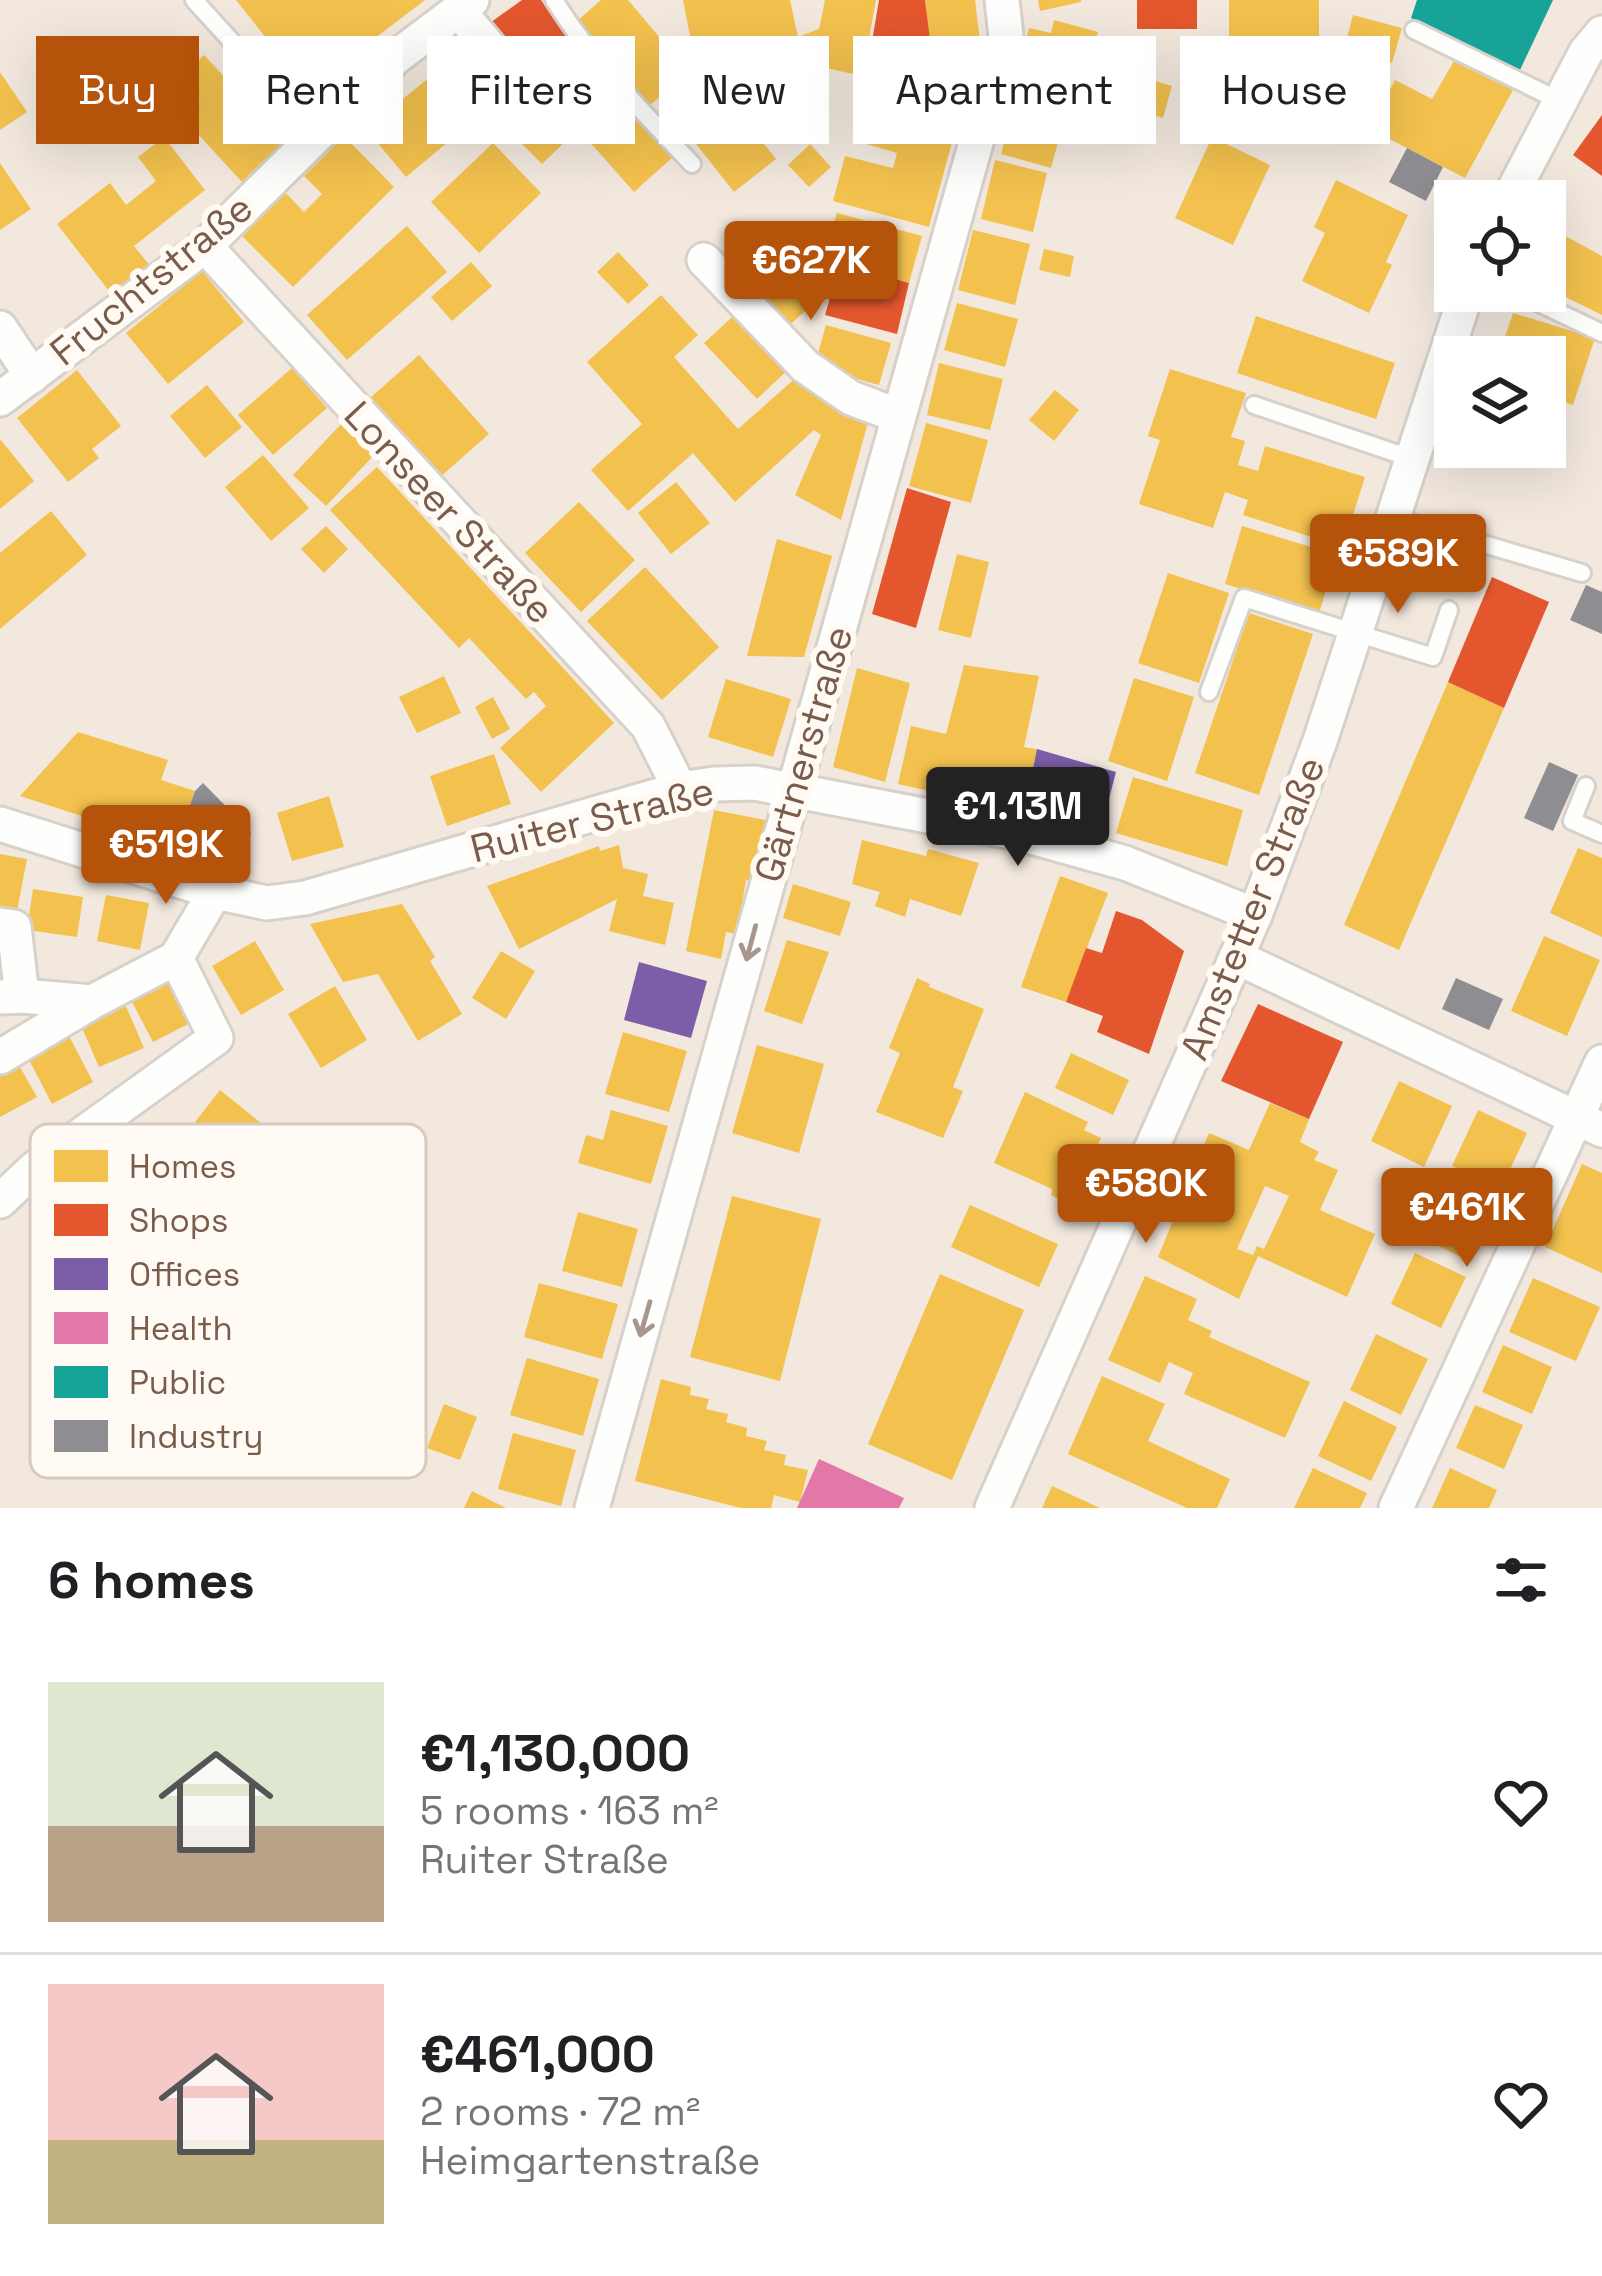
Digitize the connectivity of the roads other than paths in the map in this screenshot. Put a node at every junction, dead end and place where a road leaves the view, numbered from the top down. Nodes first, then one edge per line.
1 (194, 0) edge
2 (554, 0) edge
3 (1002, 0) edge
4 (465, 5) edge
5 (1414, 30) dead end
6 (1602, 33) edge
7 (227, 36) edge
8 (487, 36) edge
9 (403, 52) edge
10 (1560, 101) junction
11 (306, 144) edge
12 (692, 164) dead end
13 (1519, 180) edge
14 (205, 246) junction
15 (704, 260) dead end
16 (1460, 312) edge
17 (1558, 312) edge
18 (0, 328) edge
19 (1602, 333) edge
20 (32, 376) junction
21 (0, 399) edge
22 (1254, 405) dead end
23 (899, 416) junction
24 (1413, 459) junction
25 (1395, 518) junction
26 (1582, 573) dead end
27 (1449, 610) dead end
28 (1356, 633) junction
29 (1209, 692) dead end
30 (1586, 786) dead end
31 (680, 789) junction
32 (792, 790) junction
33 (0, 824) edge
34 (1602, 834) edge
35 (215, 892) junction
36 (1255, 914) junction
37 (0, 925) edge
38 (1236, 957) junction
39 (176, 958) junction
40 (11, 997) edge
41 (92, 1002) junction
42 (0, 1057) edge
43 (1602, 1062) edge
44 (1589, 1123) edge
45 (97, 1124) edge
46 (30, 1173) edge
47 (0, 1202) edge
48 (592, 1508) edge
49 (992, 1508) edge
50 (1396, 1508) edge

1 - 7 lane
2 - 12 lane
3 - 23 street, Gärtnerstraße
4 - 8 street, Fruchtstraße
4 - 9 street, Fruchtstraße
5 - 10 lane
6 - 10 street
10 - 13 street
11 - 14 street, Fruchtstraße
14 - 20 street, Fruchtstraße
14 - 31 street, Lonseer Straße
15 - 23 street
16 - 24 street, Amstetter Straße
17 - 19 lane
18 - 20 street
20 - 21 street, Fruchtstraße
22 - 24 lane
23 - 32 street, Gärtnerstraße
24 - 25 street, Amstetter Straße
25 - 26 lane
25 - 28 street, Amstetter Straße
27 - 28 lane
28 - 29 lane
28 - 36 street, Amstetter Straße
30 - 34 lane
31 - 32 street, Ruiter Straße
31 - 35 street, Ruiter Straße
32 - 36 street, Ruiter Straße
32 -> 48 street, Gärtnerstraße
33 - 35 street, Ruiter Straße
35 - 39 street
36 - 38 street, Amstetter Straße
37 - 40 street
38 - 44 street
38 - 49 street, Amstetter Straße
39 - 41 street
39 - 45 street
40 - 41 street
41 - 42 street
43 - 44 street
44 - 50 street
46 - 47 street

